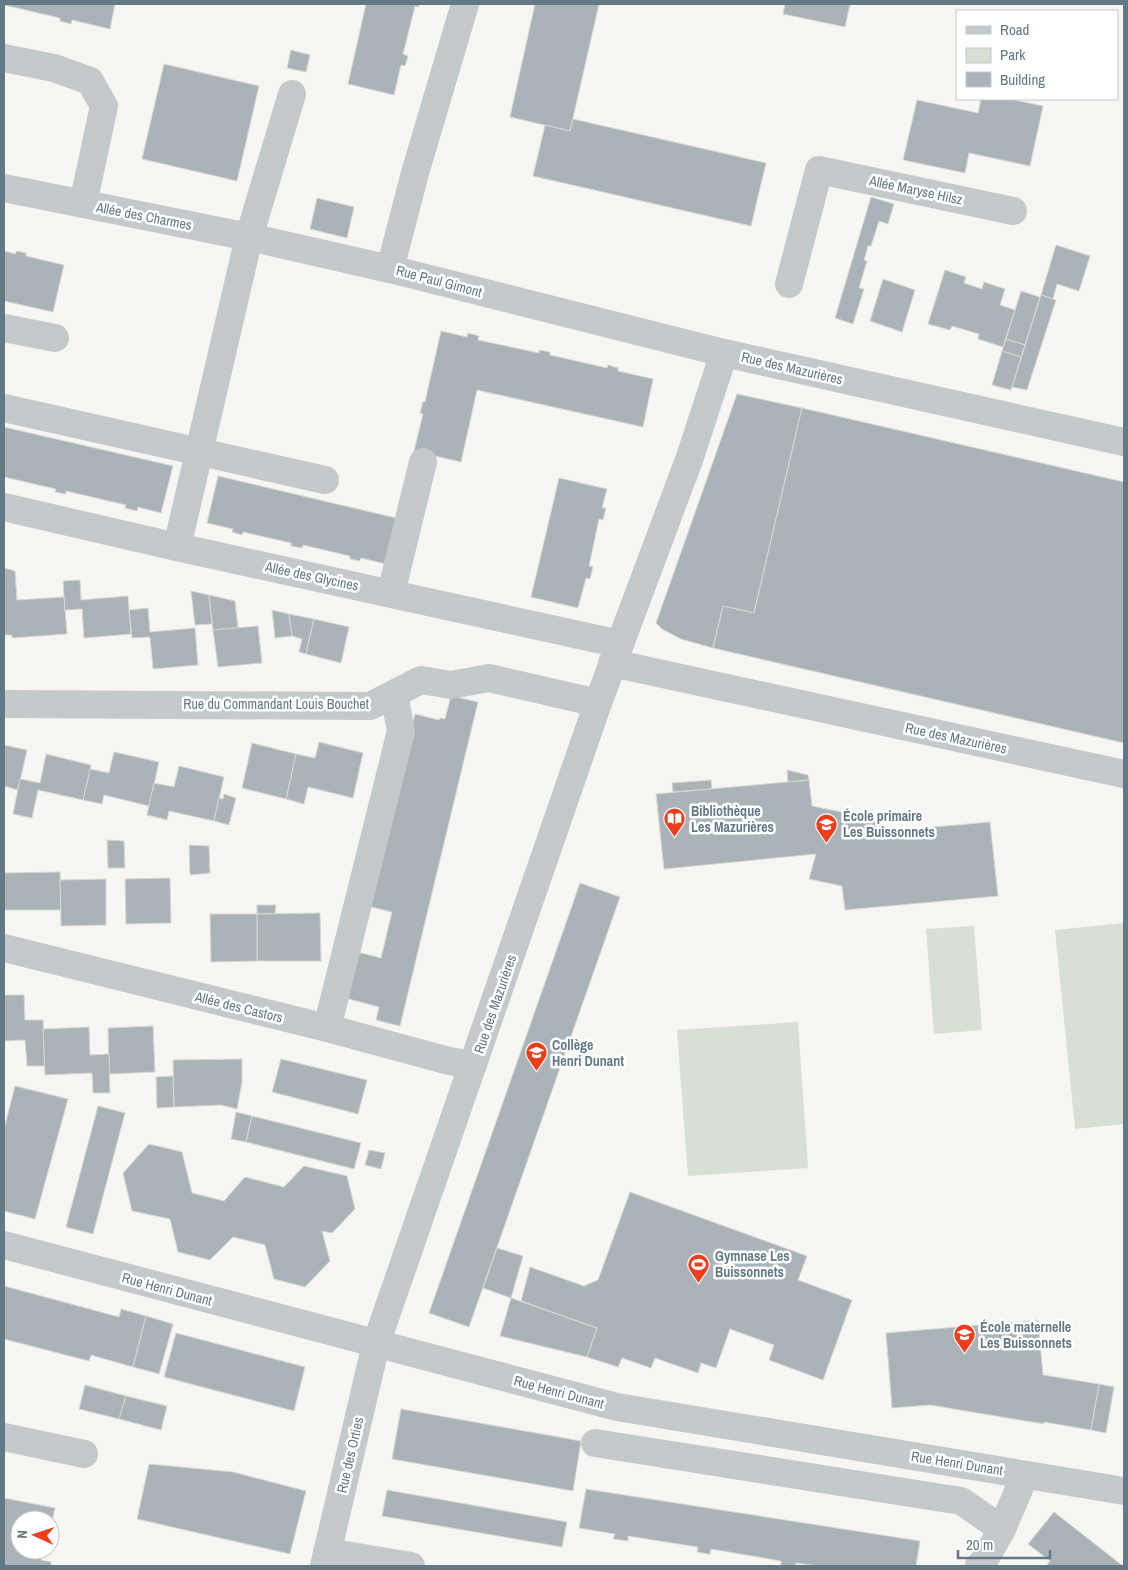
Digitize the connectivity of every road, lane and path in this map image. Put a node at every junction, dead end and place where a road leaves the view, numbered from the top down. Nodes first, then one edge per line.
1 (465, 4) edge
2 (4, 58) edge
3 (292, 94) dead end
4 (4, 188) edge
5 (83, 204) junction
6 (1013, 211) dead end
7 (249, 237) junction
8 (390, 270) junction
9 (789, 284) dead end
10 (4, 328) edge
11 (55, 338) dead end
12 (724, 353) junction
13 (4, 408) edge
14 (1124, 442) edge
15 (200, 453) junction
16 (423, 462) dead end
17 (325, 480) dead end
18 (4, 507) edge
19 (177, 547) junction
20 (391, 593) junction
21 (616, 654) junction
22 (394, 694) junction
23 (598, 703) junction
24 (4, 704) edge
25 (1124, 774) edge
26 (4, 948) edge
27 (327, 1028) junction
28 (474, 1065) junction
29 (4, 1245) edge
30 (376, 1344) junction
31 (4, 1437) edge
32 (595, 1443) dead end
33 (84, 1454) dead end
34 (1024, 1475) junction
35 (1124, 1491) edge
36 (1002, 1529) junction
37 (326, 1559) edge
38 (984, 1565) edge
39 (411, 1566) edge

1 - 8 street, Rue Paul Gimont
2 - 5 street, Allée des Charmes
3 - 7 street
4 - 5 street
5 - 7 street, Allée des Charmes
6 - 9 street, Allée Maryse Hilsz
7 - 8 street, Allée des Charmes
7 - 15 street
8 - 12 street, Rue Paul Gimont
10 - 11 street
12 - 14 street, Rue des Mazurières
12 - 21 street, Rue des Mazurières
13 - 15 street
15 - 17 street
15 - 19 street
16 - 20 street
18 - 19 street, Allée des Glycines
19 - 20 street, Allée des Glycines
20 - 21 street, Allée des Glycines
21 - 23 street, Rue des Mazurières
21 - 25 street, Rue des Mazurières
22 - 23 street, Rue du Commandant Louis Bouchet
22 - 24 street, Rue du Commandant Louis Bouchet
22 - 27 street
23 - 28 street, Rue des Mazurières
26 - 27 street, Allée des Castors
27 - 28 street, Allée des Castors
28 - 30 street, Rue des Mazurières
29 - 30 street, Rue Henri Dunant
30 - 34 street, Rue Henri Dunant
30 - 37 street, Rue des Orties
31 - 33 street
32 - 36 street
34 - 35 street, Rue Henri Dunant
34 - 36 street
36 - 38 street
37 - 39 street

